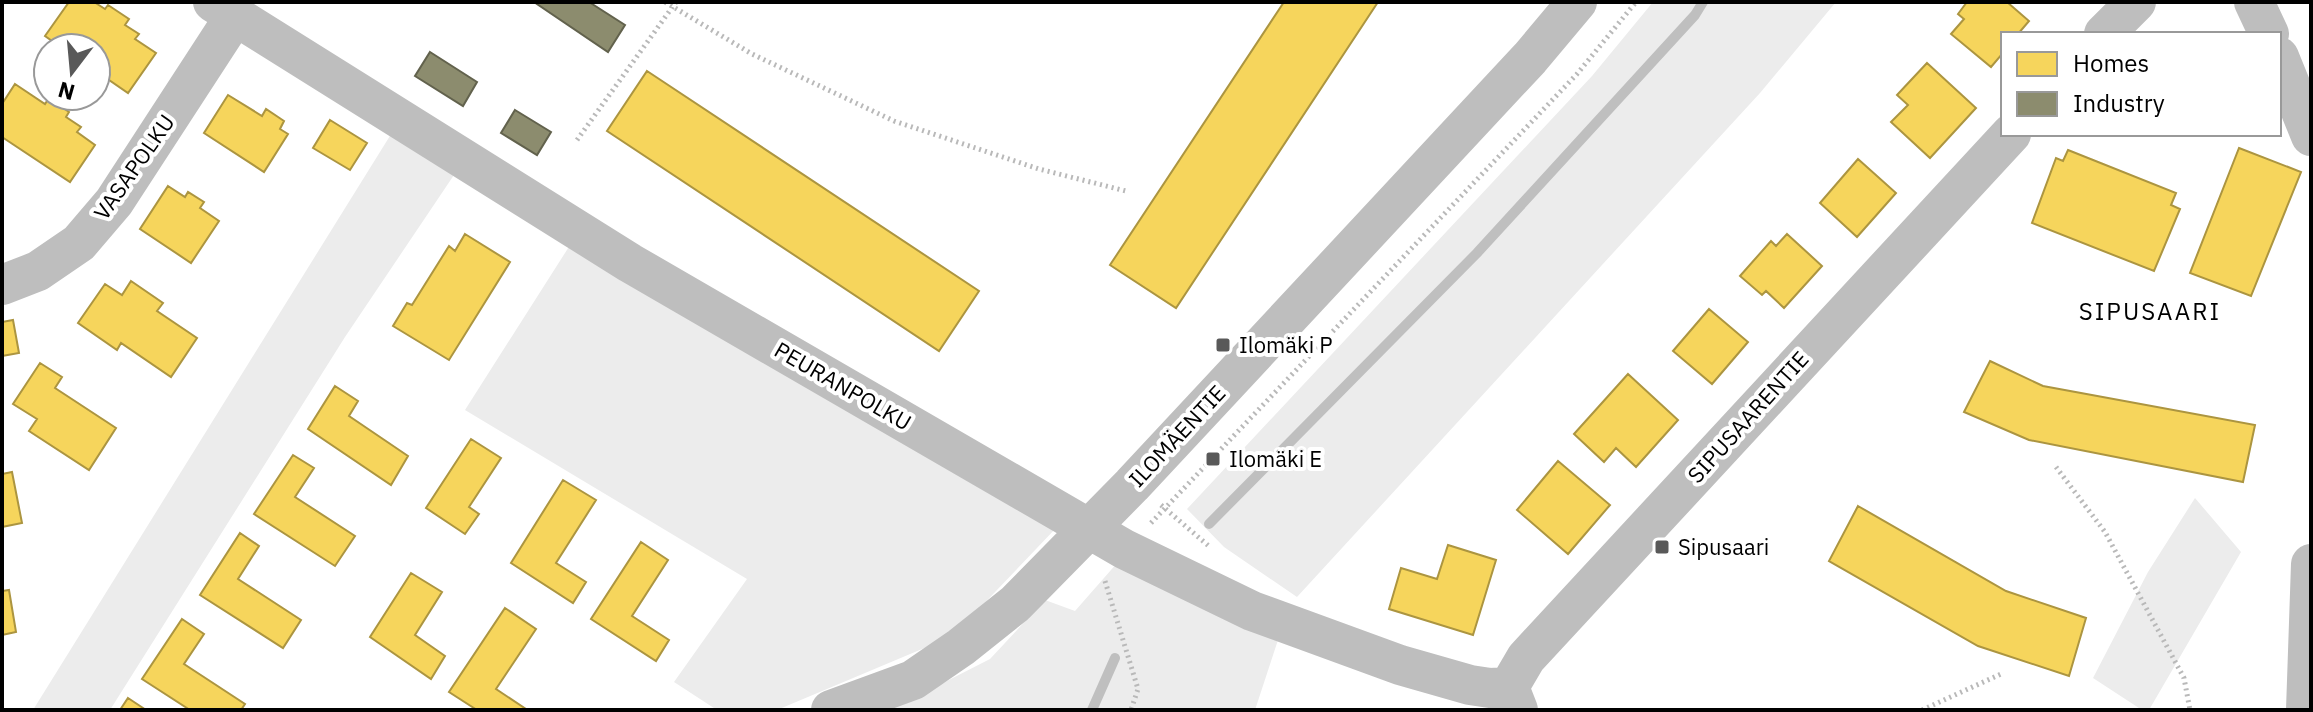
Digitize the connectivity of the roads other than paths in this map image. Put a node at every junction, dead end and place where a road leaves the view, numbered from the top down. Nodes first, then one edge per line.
1 (1577, 2) edge
2 (2136, 2) edge
3 (2254, 2) edge
4 (224, 9) edge
5 (2108, 32) edge
6 (2268, 32) edge
7 (2283, 76) edge
8 (2009, 136) edge
9 (2311, 136) edge
10 (2, 285) edge
11 (1089, 529) junction
12 (2311, 564) edge
13 (1514, 698) edge
14 (831, 710) edge
15 (2306, 710) edge

1 - 11 street, ILOMÄENTIE
2 - 5 street
3 - 6 street
4 - 10 street, VASAPOLKU
4 - 11 street, PEURANPOLKU
7 - 9 street
8 - 13 street, SIPUSAARENTIE
11 - 13 street, PEURANPOLKU
11 - 14 street, ILOMÄENTIE
12 - 15 street

